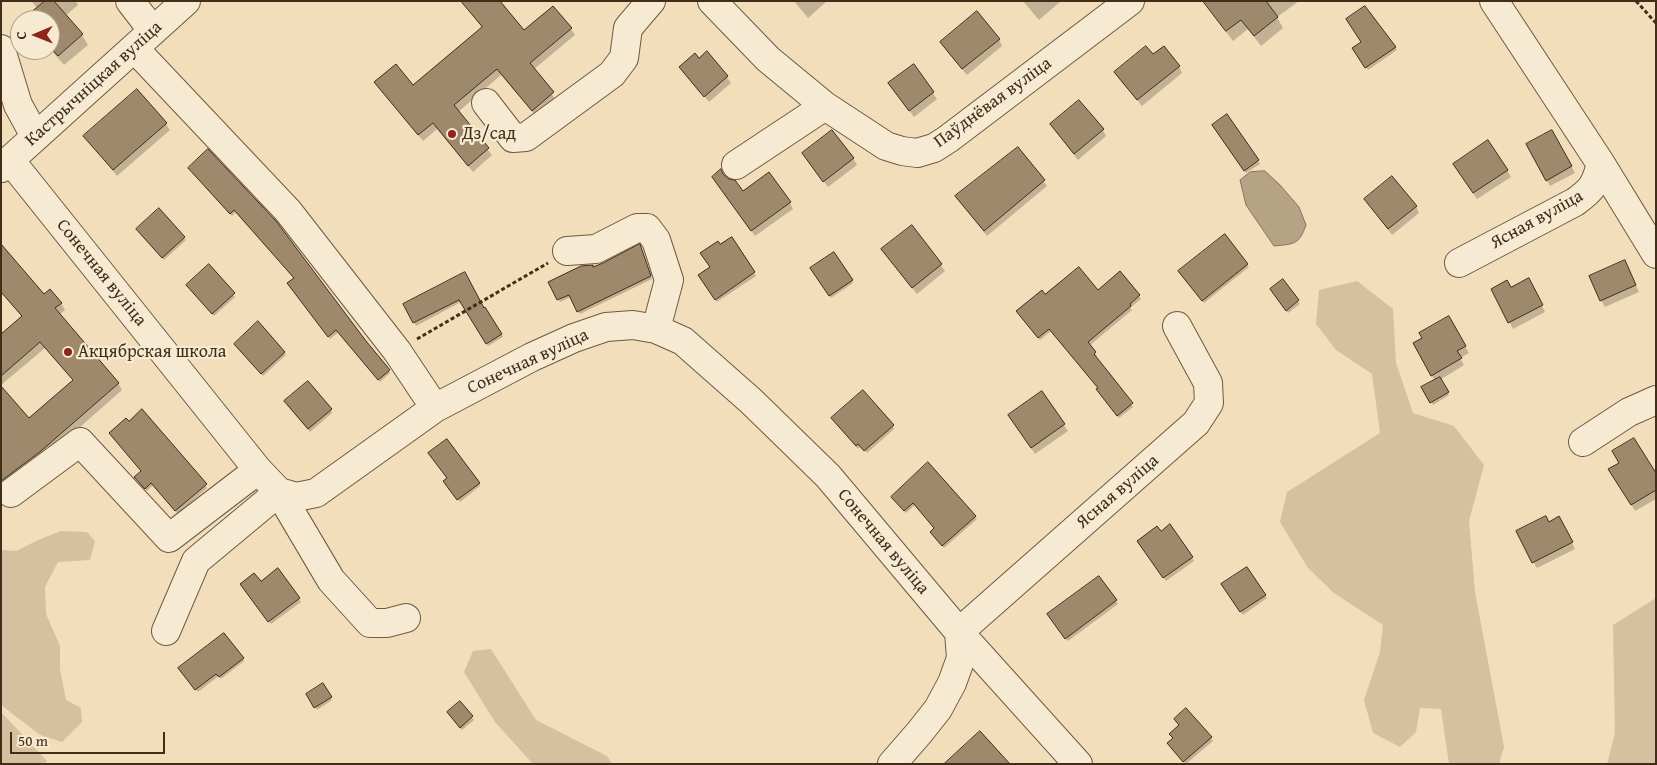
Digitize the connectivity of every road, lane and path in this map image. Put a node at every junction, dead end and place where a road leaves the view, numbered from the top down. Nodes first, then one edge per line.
1 (130, 1) edge
2 (186, 1) edge
3 (651, 1) edge
4 (712, 1) edge
5 (1130, 1) edge
6 (1494, 1) edge
7 (1636, 1) edge
8 (1656, 23) edge
9 (144, 40) junction
10 (1, 48) edge
11 (486, 103) dead end
12 (825, 106) junction
13 (36, 136) junction
14 (6, 164) edge
15 (1601, 164) junction
16 (736, 166) dead end
17 (567, 251) joint
18 (1656, 254) edge
19 (1459, 262) dead end
20 (1177, 326) dead end
21 (656, 329) junction
22 (397, 351) junction
23 (1656, 400) edge
24 (435, 408) junction
25 (1583, 442) dead end
26 (258, 470) junction
27 (279, 492) junction
28 (11, 493) dead end
29 (406, 618) dead end
30 (166, 631) dead end
31 (959, 632) junction
32 (892, 764) edge
33 (1078, 764) edge

1 - 9 street
2 - 9 street, Кастрычніцкая вуліца
3 - 11 street
4 - 12 street, Паўднёвая вуліца
5 - 12 street, Паўднёвая вуліца
6 - 15 street
7 - 8 path
9 - 13 street, Кастрычніцкая вуліца
9 - 22 street
10 - 13 street
12 - 16 street
13 - 14 street, Кастрычніцкая вуліца
14 - 26 street, Сонечная вуліца
15 - 18 street
15 - 19 street, Ясная вуліца
17 - 21 street
17 - 22 path
20 - 31 street, Ясная вуліца
21 - 24 street, Сонечная вуліца
21 - 31 street, Сонечная вуліца
22 - 24 street
23 - 25 street
24 - 27 street, Сонечная вуліца
26 - 27 street, Сонечная вуліца
26 - 28 street
27 - 29 street
27 - 30 street
31 - 32 street
31 - 33 street, Сонечная вуліца

